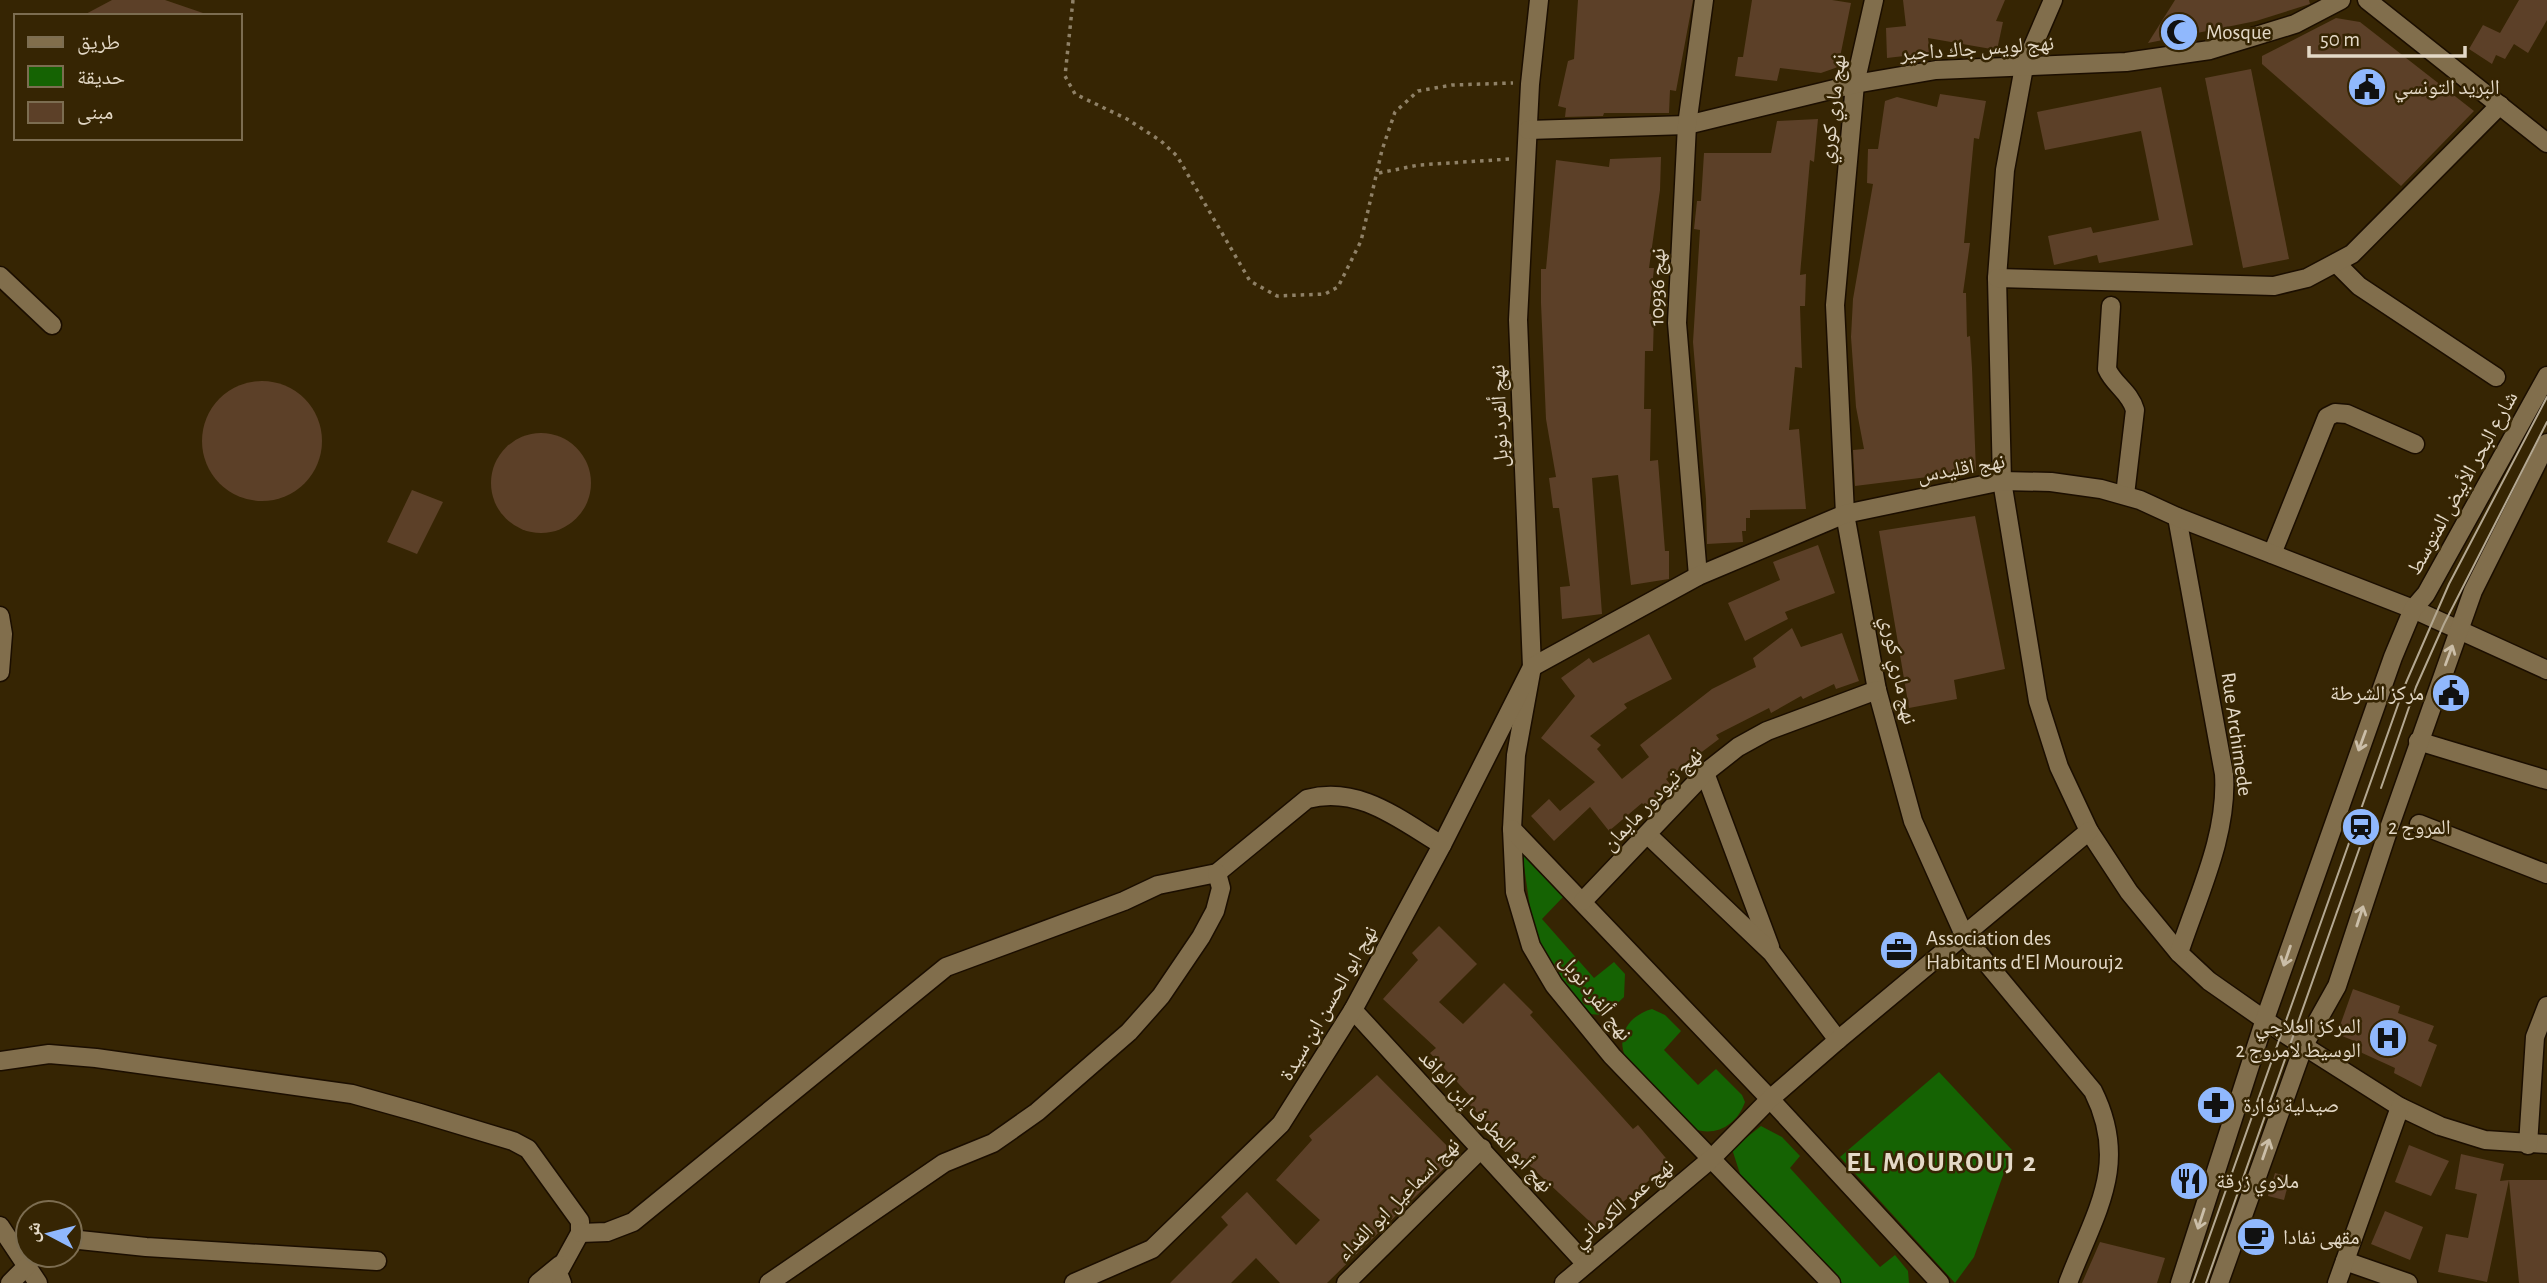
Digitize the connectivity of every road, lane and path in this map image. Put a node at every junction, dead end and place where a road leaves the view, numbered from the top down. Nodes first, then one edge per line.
1 (1073, 0) edge
2 (1539, 0) edge
3 (1704, 0) edge
4 (1874, 0) edge
5 (2053, 0) edge
6 (2341, 0) edge
7 (2367, 0) edge
8 (2024, 67) junction
9 (1530, 84) junction
10 (1855, 84) junction
11 (2500, 105) junction
12 (1687, 125) junction
13 (1528, 130) junction
14 (2547, 143) edge
15 (1526, 157) junction
16 (1377, 173) junction
17 (2336, 263) junction
18 (0, 276) edge
19 (1997, 278) junction
20 (2111, 306) dead end
21 (52, 325) dead end
22 (2547, 376) edge
23 (2496, 377) dead end
24 (2547, 443) edge
25 (2415, 444) dead end
26 (2002, 481) junction
27 (2125, 495) junction
28 (1845, 514) junction
29 (2177, 517) junction
30 (2272, 554) junction
31 (1698, 576) junction
32 (2413, 609) junction
33 (0, 616) edge
34 (2458, 630) junction
35 (1532, 667) junction
36 (2547, 670) edge
37 (0, 673) edge
38 (1877, 690) junction
39 (2418, 741) junction
40 (1705, 773) junction
41 (2547, 780) edge
42 (2419, 824) dead end
43 (1512, 830) junction
44 (2089, 831) junction
45 (1648, 835) junction
46 (1442, 845) junction
47 (1217, 873) junction
48 (2547, 874) edge
49 (1583, 901) junction
50 (1965, 937) junction
51 (1772, 953) junction
52 (2179, 953) junction
53 (2547, 1006) edge
54 (1353, 1010) junction
55 (2265, 1019) junction
56 (1838, 1040) junction
57 (2304, 1045) junction
58 (0, 1061) edge
59 (1770, 1099) junction
60 (2400, 1107) junction
61 (2547, 1144) edge
62 (2528, 1146) junction
63 (1482, 1148) junction
64 (1711, 1159) junction
65 (0, 1226) edge
66 (580, 1233) junction
67 (14, 1239) edge
68 (84, 1240) edge
69 (377, 1261) dead end
70 (2345, 1261) junction
71 (1585, 1263) junction
72 (24, 1269) edge
73 (561, 1274) edge
74 (1939, 1282) edge
75 (10, 1283) edge
76 (538, 1283) edge
77 (769, 1283) edge
78 (1074, 1283) edge
79 (1346, 1283) edge
80 (1564, 1283) edge
81 (1831, 1283) edge
82 (2068, 1283) edge
83 (2180, 1283) edge
84 (2219, 1283) edge
85 (2337, 1283) edge
86 (2408, 1283) edge

1 - 16 path
2 - 9 street, نهج ألفرد نوبل
3 - 12 street, نهج 10936
4 - 10 street, نهج ماري كوري
5 - 8 street
6 - 8 street, نهج لويس جاك داجير
7 - 11 street
8 - 10 street, نهج لويس جاك داجير
8 - 19 street
9 - 13 street, نهج ألفرد نوبل
9 - 16 path
10 - 12 street, نهج لويس جاك داجير
10 - 28 street, نهج ماري كوري
11 - 14 street
11 - 17 street
12 - 13 street, نهج لويس جاك داجير
12 - 31 street, نهج 10936
13 - 15 street, نهج ألفرد نوبل
15 - 16 path
15 - 35 street, نهج ألفرد نوبل
17 - 19 street
17 - 23 street
18 - 21 street
19 - 26 street
20 - 27 street
22 - 32 street, شارع البحر الأبيض المتوسط
24 - 34 street
25 - 30 street
26 - 27 street, نهج اقليدس
26 - 28 street, نهج اقليدس
26 - 44 street
27 - 29 street, نهج اقليدس
28 - 31 street, نهج اقليدس
28 - 38 street, نهج ماري كوري
29 - 30 street, نهج اقليدس
29 - 52 street, Rue Archimede
30 - 32 street, نهج اقليدس
31 - 35 street, نهج اقليدس
32 - 34 street, نهج اقليدس
32 -> 55 street, شارع البحر الأبيض المتوسط
33 - 37 street
34 - 36 street, نهج اقليدس
39 -> 34 street
35 - 43 street, نهج ألفرد نوبل
35 - 46 street, نهج ابو الحسن ابن سيدة
38 - 40 street, نهج تيودور مايمان
38 - 50 street, نهج ماري كوري
39 - 41 street
57 -> 39 street
40 - 45 street, نهج تيودور مايمان
40 - 51 street
42 - 48 street
43 - 49 street
43 - 64 street, نهج ألفرد نوبل
44 - 50 street
44 - 52 street
45 - 49 street, نهج تيودور مايمان
45 - 51 street
46 - 47 street
46 - 54 street, نهج ابو الحسن ابن سيدة
47 - 66 street
47 - 77 street
49 - 59 street
50 - 56 street
50 - 82 street, نهج ماري كوري
51 - 56 street
52 - 55 street
53 - 62 street
54 - 63 street, نهج أبو المطرف إبن الوافد
54 - 78 street, نهج ابو الحسن ابن سيدة
55 - 57 street
55 -> 83 street, شارع البحر الأبيض المتوسط
56 - 59 street
57 - 60 street
84 -> 57 street
58 - 66 street
59 - 64 street
59 - 74 street
60 - 62 street
60 - 70 street
61 - 62 street
63 - 71 street, نهج أبو المطرف إبن الوافد
63 - 79 street, نهج اسماعيل ابو الفداء
64 - 71 street, نهج عمر الكرماني
64 - 81 street, نهج ألفرد نوبل
65 - 67 street
66 - 73 street
68 - 69 street
70 - 85 street
70 - 86 street
71 - 80 street, نهج عمر الكرماني
72 - 75 street
73 - 76 street

